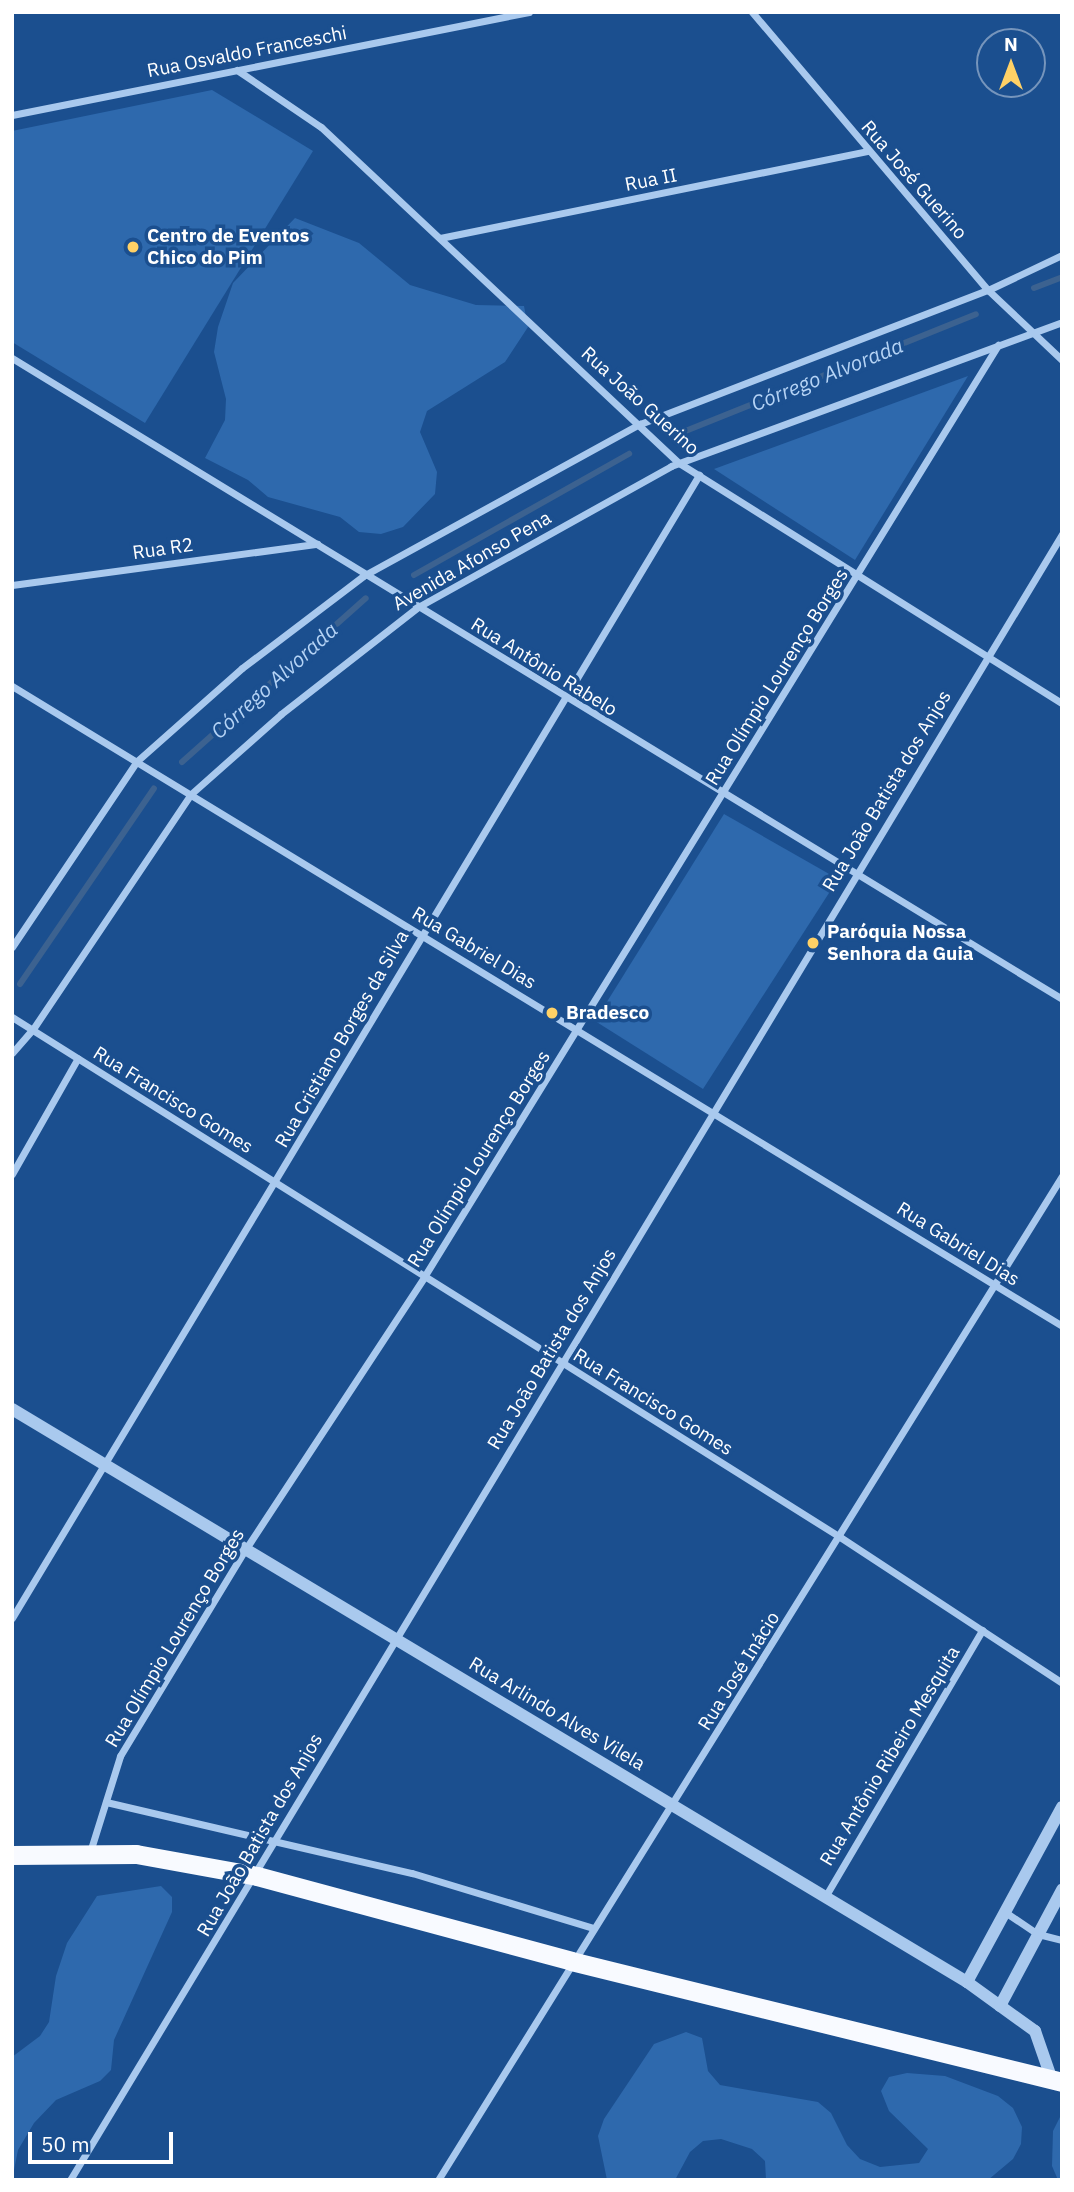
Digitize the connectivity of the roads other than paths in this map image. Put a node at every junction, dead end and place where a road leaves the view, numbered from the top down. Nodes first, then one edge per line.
1 (529, 12) edge
2 (752, 12) edge
3 (237, 70) junction
4 (12, 114) edge
5 (868, 152) junction
6 (440, 238) junction
7 (1062, 255) edge
8 (988, 290) junction
9 (1062, 322) edge
10 (1034, 334) junction
11 (998, 345) junction
12 (12, 358) edge
13 (1062, 360) edge
14 (640, 425) junction
15 (680, 463) junction
16 (699, 475) junction
17 (1062, 534) edge
18 (317, 544) junction
19 (363, 576) junction
20 (858, 576) junction
21 (12, 585) edge
22 (418, 607) junction
23 (986, 656) junction
24 (12, 686) edge
25 (566, 699) junction
26 (1062, 702) edge
27 (137, 761) junction
28 (191, 794) junction
29 (723, 796) junction
30 (856, 875) junction
31 (422, 934) junction
32 (12, 947) edge
33 (1062, 999) edge
34 (12, 1017) edge
35 (33, 1029) junction
36 (577, 1029) junction
37 (12, 1053) edge
38 (78, 1058) junction
39 (713, 1110) junction
40 (12, 1174) edge
41 (1062, 1176) edge
42 (276, 1184) junction
43 (424, 1277) junction
44 (996, 1286) junction
45 (1062, 1326) edge
46 (563, 1364) junction
47 (12, 1409) edge
48 (106, 1466) junction
49 (840, 1537) junction
50 (245, 1550) junction
51 (12, 1618) edge
52 (982, 1630) junction
53 (395, 1639) junction
54 (1062, 1683) edge
55 (106, 1802) junction
56 (673, 1806) junction
57 (1062, 1807) edge
58 (272, 1841) junction
59 (90, 1852) junction
60 (12, 1855) edge
61 (257, 1875) junction
62 (1062, 1890) edge
63 (825, 1897) junction
64 (1005, 1912) junction
65 (593, 1928) junction
66 (1038, 1934) junction
67 (1062, 1940) edge
68 (571, 1961) junction
69 (967, 1982) junction
70 (1000, 2006) junction
71 (1057, 2081) edge
72 (70, 2180) edge
73 (438, 2180) edge

1 - 3 street, Rua Osvaldo Franceschi
2 - 5 street, Rua José Guerino
3 - 4 street, Rua Osvaldo Franceschi
3 - 6 street, Rua João Guerino
5 - 6 street, Rua II
5 - 8 street, Rua José Guerino
6 - 14 street, Rua João Guerino
7 - 8 street, Avenida Afonso Pena
8 - 10 street, Rua José Guerino
8 - 14 street, Avenida Afonso Pena
9 - 10 street, Avenida Afonso Pena
10 - 11 street, Avenida Afonso Pena
10 - 13 street, Rua José Guerino
11 - 15 street, Avenida Afonso Pena
11 - 20 street, Rua Olímpio Lourenço Borges
12 - 18 street, Rua Antônio Rabelo
14 - 15 street, Rua João Guerino
14 - 19 street, Avenida Afonso Pena
15 - 16 street, Rua João Guerino
15 - 22 street, Avenida Afonso Pena
16 - 20 street, Rua João Guerino
16 - 25 street, Rua Cristiano Borges da Silva
17 - 23 street, Rua João Batista dos Anjos
18 - 19 street, Rua Antônio Rabelo
18 - 21 street, Rua R2
19 - 22 street, Rua Antônio Rabelo
19 - 27 street, Avenida Afonso Pena
20 - 23 street, Rua João Guerino
20 - 29 street, Rua Olímpio Lourenço Borges
22 - 25 street, Rua Antônio Rabelo
22 - 28 street, Avenida Afonso Pena
23 - 26 street, Rua João Guerino
23 - 30 street, Rua João Batista dos Anjos
24 - 27 street, Rua Gabriel Dias
25 - 29 street, Rua Antônio Rabelo
25 - 31 street, Rua Cristiano Borges da Silva
27 - 28 street, Rua Gabriel Dias
27 - 32 street, Avenida Afonso Pena
28 - 31 street, Rua Gabriel Dias
28 - 35 street, Avenida Afonso Pena
29 - 30 street, Rua Antônio Rabelo
29 - 36 street, Rua Olímpio Lourenço Borges
30 - 33 street, Rua Antônio Rabelo
30 - 39 street, Rua João Batista dos Anjos
31 - 36 street, Rua Gabriel Dias
31 - 42 street, Rua Cristiano Borges da Silva
34 - 35 street, Rua Francisco Gomes
35 - 37 street, Avenida Afonso Pena
35 - 38 street, Rua Francisco Gomes
36 - 39 street, Rua Gabriel Dias
36 - 43 street, Rua Olímpio Lourenço Borges
38 - 40 street
38 - 42 street, Rua Francisco Gomes
39 - 44 street, Rua Gabriel Dias
39 - 46 street, Rua João Batista dos Anjos
41 - 44 street, Rua José Inácio
42 - 43 street, Rua Francisco Gomes
42 - 48 street, Rua Cristiano Borges da Silva
43 - 46 street, Rua Francisco Gomes
43 - 50 street, Rua Olímpio Lourenço Borges
44 - 45 street, Rua Gabriel Dias
44 - 49 street, Rua José Inácio
46 - 49 street, Rua Francisco Gomes
46 - 53 street, Rua João Batista dos Anjos
47 - 48 street, Rua Arlindo Alves Vilela
48 - 50 street, Rua Arlindo Alves Vilela
48 - 51 street, Rua Cristiano Borges da Silva
49 - 52 street, Rua Francisco Gomes
49 - 56 street, Rua José Inácio
50 - 53 street, Rua Arlindo Alves Vilela
50 - 55 street, Rua Olímpio Lourenço Borges
52 - 54 street, Rua Francisco Gomes
52 - 63 street, Rua Antônio Ribeiro Mesquita
53 - 56 street, Rua Arlindo Alves Vilela
53 - 58 street, Rua João Batista dos Anjos
55 - 58 street
55 - 59 street, Rua Olímpio Lourenço Borges
56 - 63 street, Rua Arlindo Alves Vilela
56 - 65 street, Rua José Inácio
57 - 64 street
58 - 61 street, Rua João Batista dos Anjos
58 - 65 street
59 - 60 highway
59 - 61 highway
61 - 68 highway
61 - 72 street, Rua João Batista dos Anjos
62 - 66 street
63 - 69 street, Rua Arlindo Alves Vilela
64 - 66 street
64 - 69 street
65 - 68 street, Rua José Inácio
66 - 67 street
66 - 70 street
68 - 71 highway
68 - 73 street, Rua José Inácio
69 - 70 street, Rua Arlindo Alves Vilela
70 - 71 street, Rua Arlindo Alves Vilela

